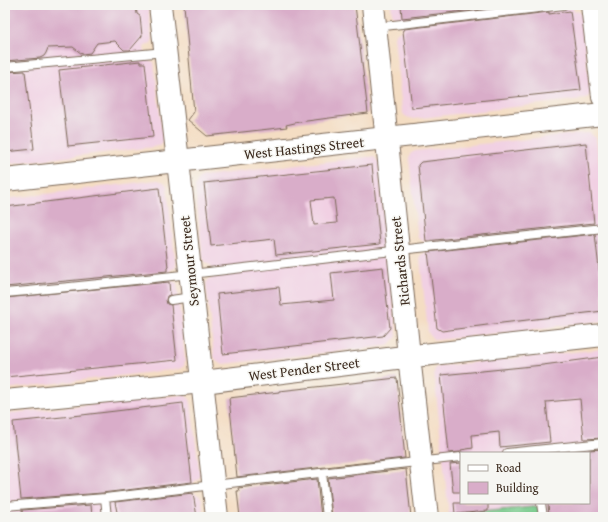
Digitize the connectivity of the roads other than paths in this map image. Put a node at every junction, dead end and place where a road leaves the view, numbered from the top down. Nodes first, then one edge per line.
1 (160, 5) edge
2 (373, 5) edge
3 (564, 5) edge
4 (592, 5) edge
5 (376, 27) junction
6 (165, 52) junction
7 (5, 67) edge
8 (603, 97) edge
9 (603, 114) edge
10 (386, 138) junction
11 (178, 162) junction
12 (5, 180) edge
13 (603, 228) edge
14 (399, 250) junction
15 (190, 275) junction
16 (5, 293) edge
17 (193, 297) junction
18 (171, 300) dead end
19 (603, 335) edge
20 (409, 356) junction
21 (203, 382) junction
22 (5, 401) edge
23 (603, 443) edge
24 (536, 452) edge
25 (460, 457) edge
26 (421, 462) junction
27 (322, 473) junction
28 (213, 485) junction
29 (105, 498) junction
30 (541, 504) edge
31 (5, 506) edge
32 (107, 517) edge
33 (217, 517) edge
34 (327, 517) edge
35 (427, 517) edge
36 (543, 517) edge

1 - 6 main road, Seymour Street
2 - 5 main road, Richards Street
3 - 5 lane
4 - 8 main road
5 - 10 main road, Richards Street
6 - 7 lane
6 - 11 main road, Seymour Street
9 - 10 main road, West Hastings Street
10 - 11 main road, West Hastings Street
10 - 14 main road, Richards Street
11 - 12 main road, West Hastings Street
11 - 15 main road, Seymour Street
13 - 14 lane
14 - 15 lane
14 - 20 main road, Richards Street
15 - 16 lane
15 - 17 main road, Seymour Street
17 - 18 lane
17 - 21 main road, Seymour Street
19 - 20 main road, West Pender Street
20 - 21 main road, West Pender Street
20 - 26 main road, Richards Street
21 - 22 main road, West Pender Street
21 - 28 main road, Seymour Street
23 - 24 lane
25 - 26 lane
26 - 27 lane
26 - 35 main road, Richards Street
27 - 28 lane
27 - 34 lane
28 - 29 lane
28 - 33 main road, Seymour Street
29 - 31 lane
29 - 32 lane
30 - 36 lane

